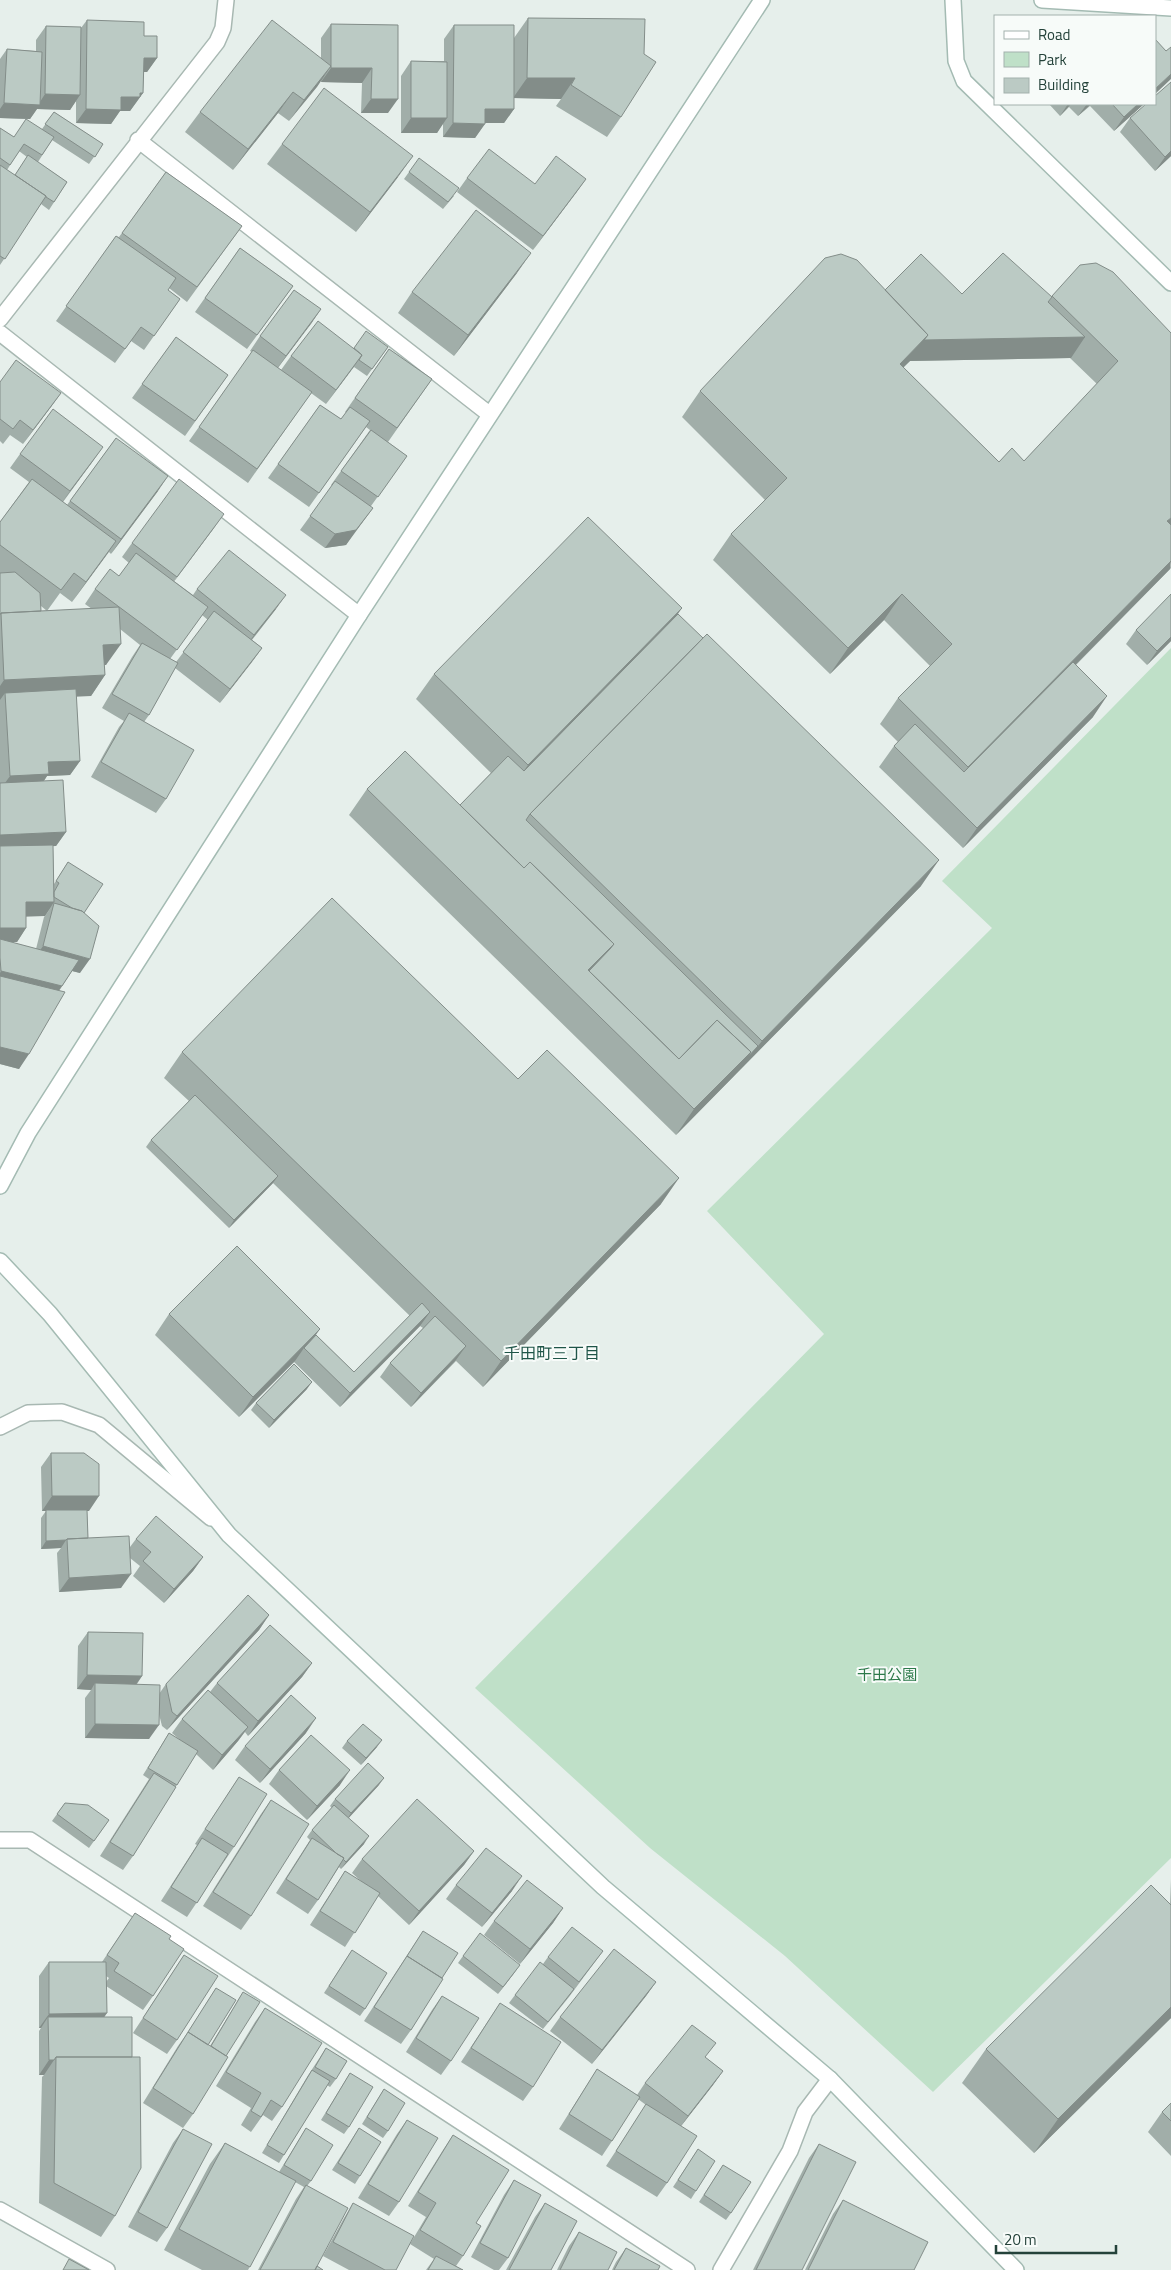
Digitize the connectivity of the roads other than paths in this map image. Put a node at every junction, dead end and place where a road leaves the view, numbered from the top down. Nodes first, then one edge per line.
1 (226, 0) edge
2 (762, 0) edge
3 (953, 0) edge
4 (1042, 0) edge
5 (1171, 8) edge
6 (138, 140) junction
7 (1171, 283) edge
8 (0, 319) edge
9 (0, 333) edge
10 (489, 414) junction
11 (359, 616) junction
12 (0, 1186) edge
13 (0, 1262) edge
14 (0, 1427) edge
15 (225, 1530) junction
16 (0, 1840) edge
17 (830, 2078) junction
18 (0, 2210) edge
19 (107, 2270) edge
20 (687, 2270) edge
21 (721, 2270) edge
22 (1016, 2270) edge

1 - 6 street
2 - 10 street
3 - 7 street
4 - 5 street
6 - 8 street
6 - 10 street
9 - 11 street
10 - 11 street
11 - 12 street
13 - 15 street
14 - 15 street
15 - 17 street
16 - 20 street
17 - 21 street
17 - 22 street
18 - 19 street

